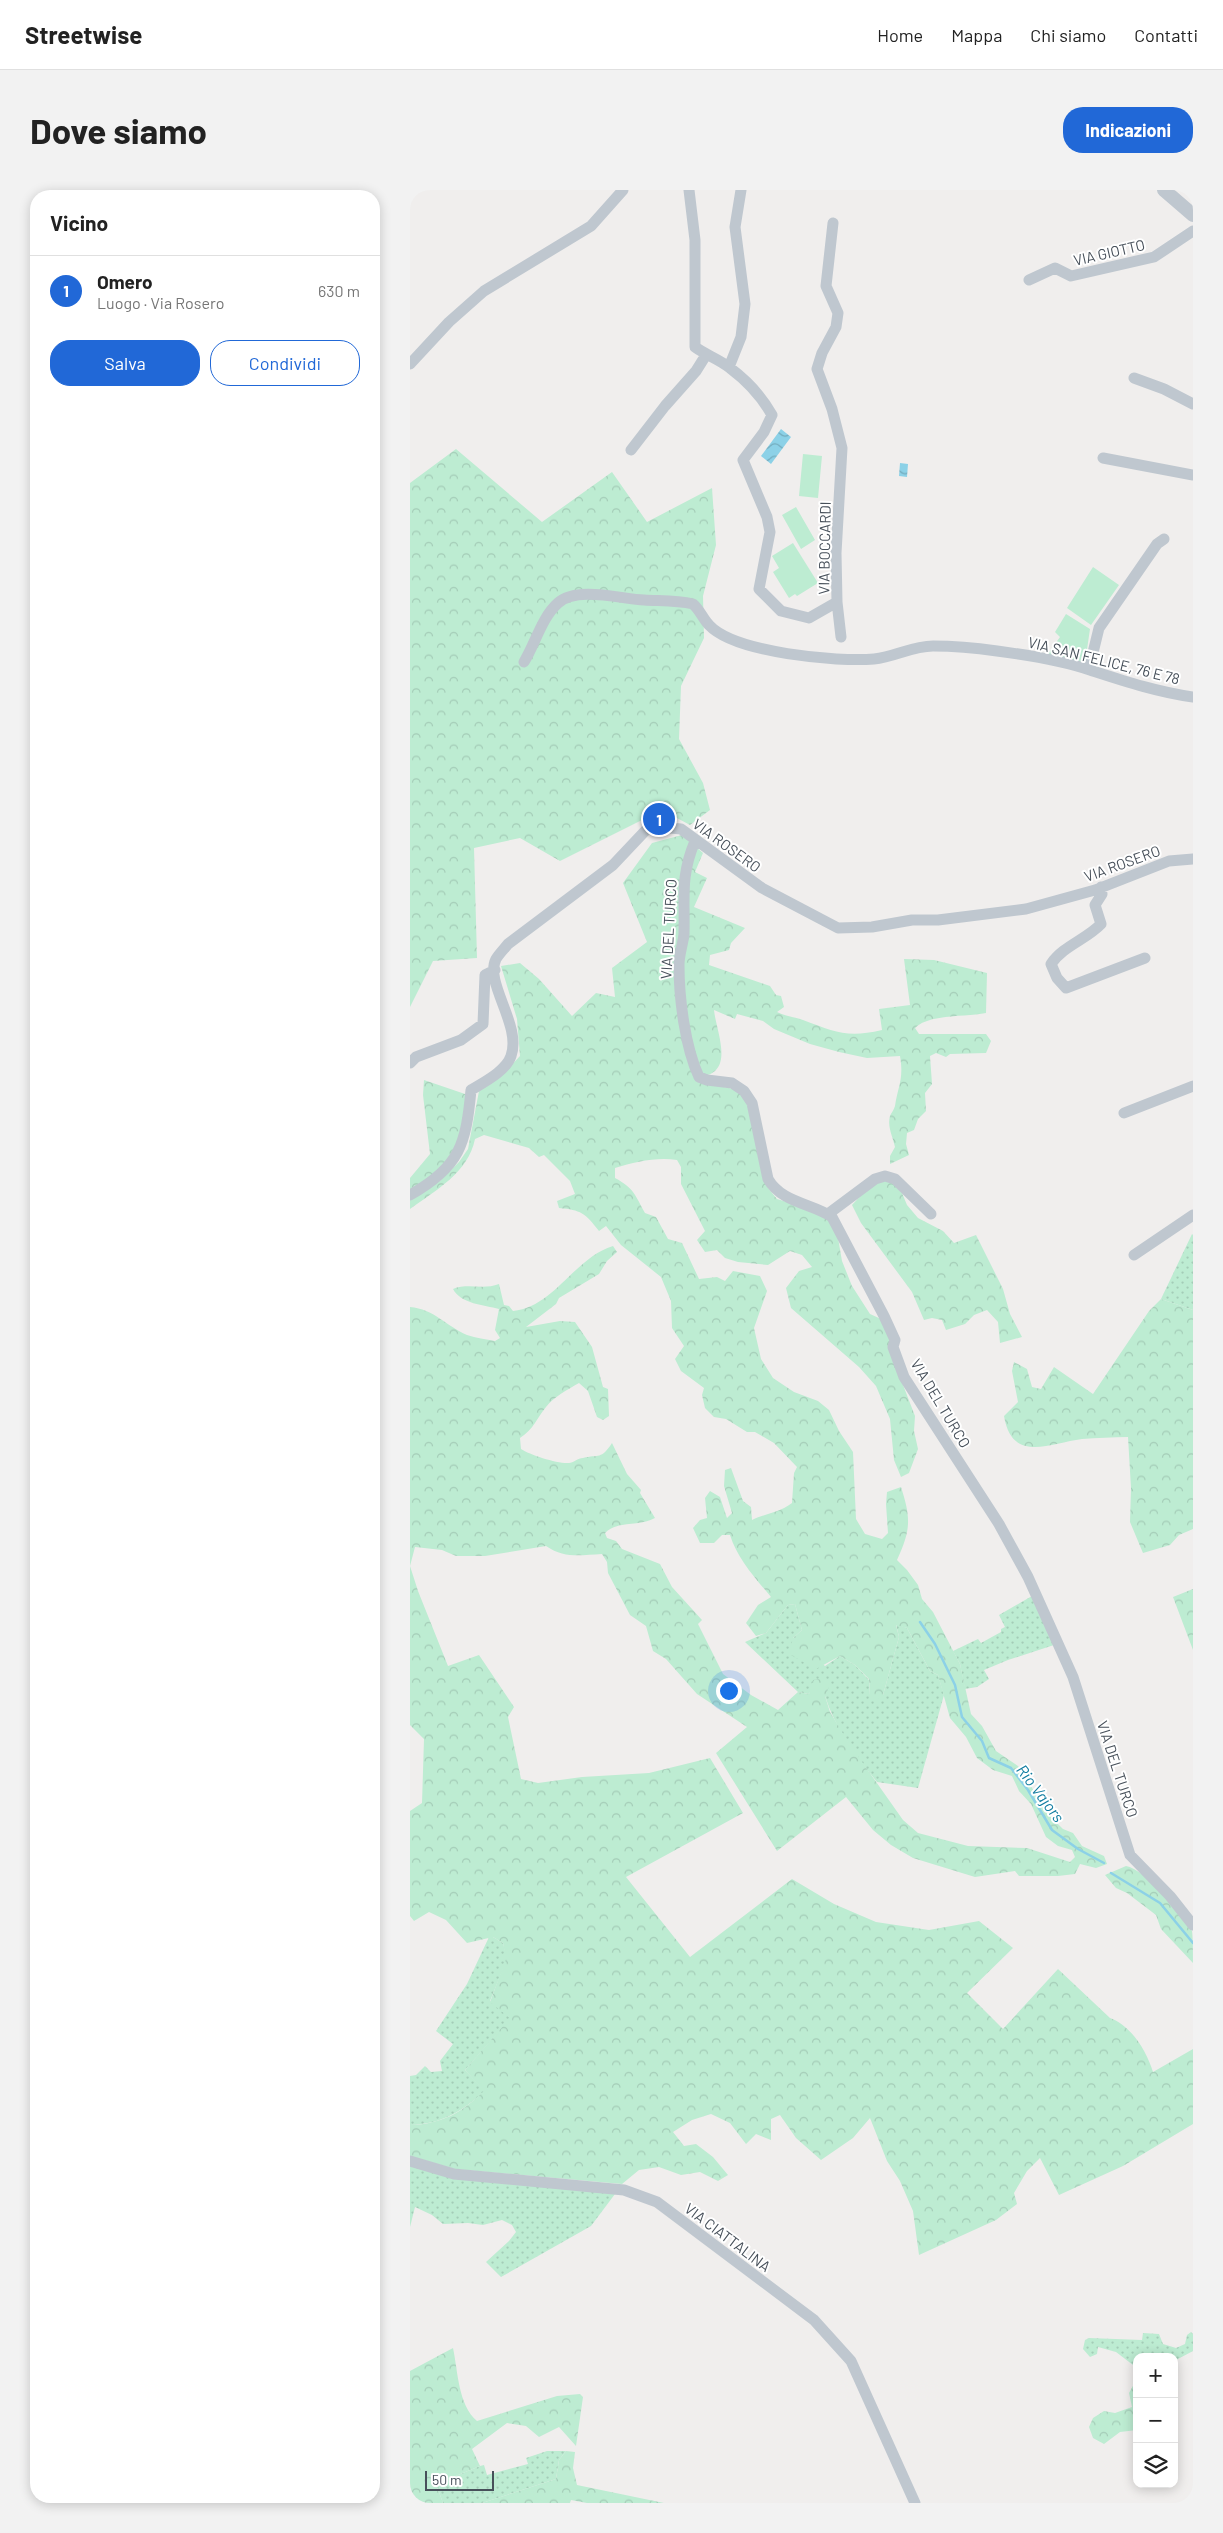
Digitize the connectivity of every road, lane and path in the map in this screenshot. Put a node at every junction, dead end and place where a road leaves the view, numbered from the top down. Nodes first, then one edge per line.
1 (623, 190) edge
2 (689, 190) edge
3 (741, 190) edge
4 (1164, 190) edge
5 (1193, 215) edge
6 (833, 224) dead end
7 (1193, 230) edge
8 (1029, 280) dead end
9 (706, 355) junction
10 (410, 364) edge
11 (729, 367) junction
12 (1134, 378) dead end
13 (1193, 404) edge
14 (631, 450) dead end
15 (1103, 458) dead end
16 (1193, 475) edge
17 (1164, 539) dead end
18 (837, 602) junction
19 (842, 647) junction
20 (524, 662) dead end
21 (1089, 669) junction
22 (1193, 697) edge
23 (696, 841) junction
24 (1193, 859) edge
25 (1101, 887) junction
26 (1145, 958) dead end
27 (495, 970) junction
28 (410, 1063) edge
29 (1193, 1086) edge
30 (1124, 1113) dead end
31 (410, 1195) edge
32 (828, 1214) junction
33 (931, 1214) dead end
34 (1193, 1215) edge
35 (1134, 1255) dead end
36 (1193, 1925) edge
37 (410, 2161) edge
38 (915, 2503) edge

1 - 10 street
2 - 9 street
3 - 11 street
4 - 5 street
6 - 18 street, VIA BOCCARDI
7 - 8 street, VIA GIOTTO
9 - 11 street, VIA BOCCARDI
9 - 14 street
11 - 18 street, VIA BOCCARDI
12 - 13 street
15 - 16 street
17 - 21 street
18 - 19 street
19 - 20 street, VIA SAN FELICE, 76 E 78
19 - 21 street, VIA SAN FELICE, 76 E 78
21 - 22 street, VIA SAN FELICE, 76 E 78
23 - 25 street, VIA ROSERO
23 - 27 street, VIA ROSERO
23 - 32 street, VIA DEL TURCO
24 - 25 street, VIA ROSERO
25 - 26 street
27 - 28 street, VIA ROSERO
27 - 31 street
29 - 30 street
32 - 33 street
32 - 36 street, VIA DEL TURCO
34 - 35 street
37 - 38 street, VIA CIATTALINA

